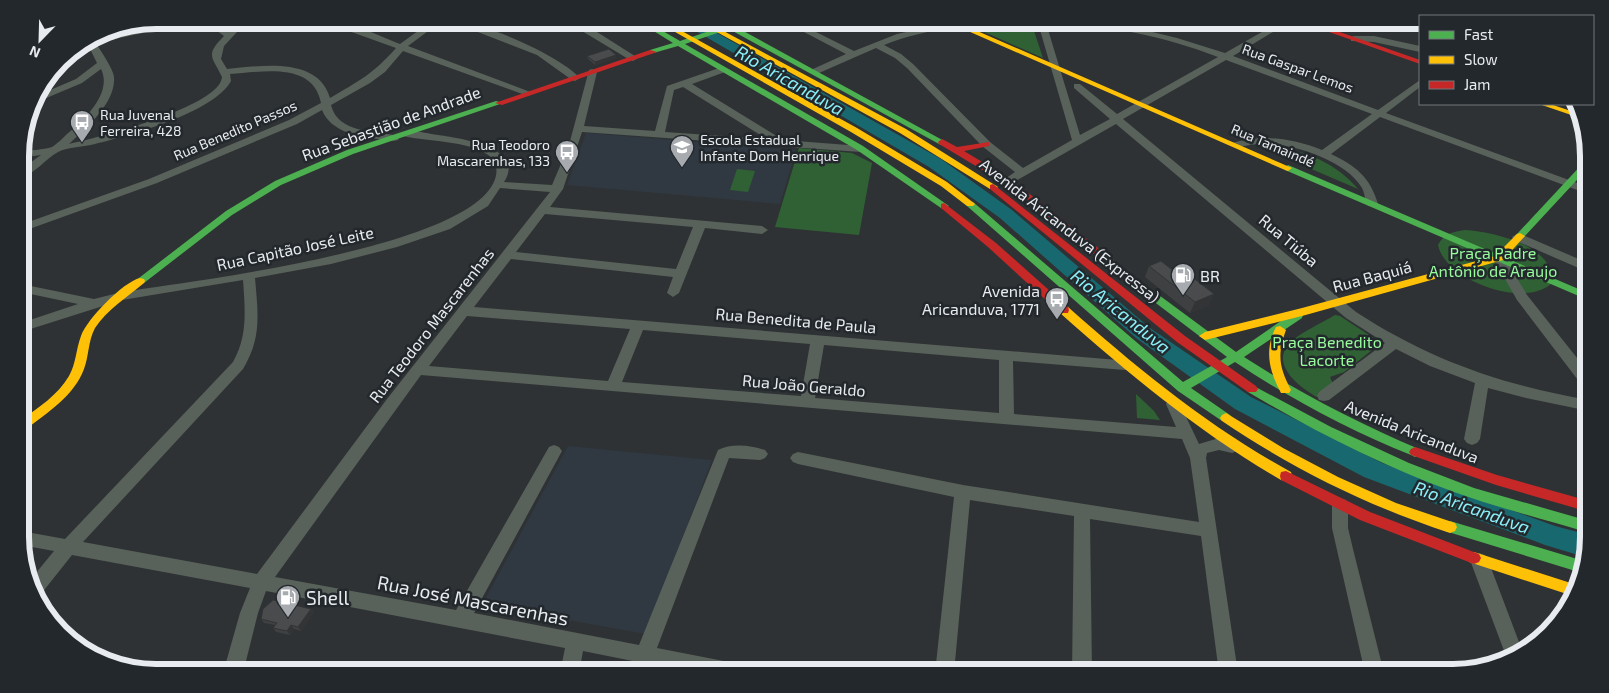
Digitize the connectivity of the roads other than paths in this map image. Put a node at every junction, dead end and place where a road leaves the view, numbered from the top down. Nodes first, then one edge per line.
1 (221, 29) edge
2 (236, 29) edge
3 (353, 29) edge
4 (426, 29) edge
5 (477, 29) edge
6 (586, 29) edge
7 (654, 29) edge
8 (674, 29) edge
9 (714, 29) edge
10 (718, 29) edge
11 (737, 29) edge
12 (803, 29) edge
13 (936, 29) edge
14 (968, 29) edge
15 (1043, 29) edge
16 (1123, 29) edge
17 (1273, 29) edge
18 (1325, 29) edge
19 (145, 30) edge
20 (229, 36) junction
21 (111, 37) edge
22 (694, 39) junction
23 (1354, 39) junction
24 (1392, 43) junction
25 (679, 44) junction
26 (878, 45) junction
27 (1372, 45) junction
28 (91, 47) edge
29 (401, 47) junction
30 (1419, 49) edge
31 (855, 55) junction
32 (1226, 56) junction
33 (633, 58) junction
34 (1419, 62) edge
35 (103, 63) junction
36 (1053, 65) junction
37 (722, 70) junction
38 (816, 71) junction
39 (226, 72) junction
40 (592, 72) junction
41 (575, 78) junction
42 (684, 83) junction
43 (1419, 84) edge
44 (1077, 86) dead end
45 (528, 93) junction
46 (44, 96) edge
47 (1142, 104) junction
48 (327, 105) junction
49 (1546, 105) edge
50 (1381, 113) junction
51 (1573, 114) edge
52 (1116, 118) junction
53 (578, 129) junction
54 (407, 134) junction
55 (659, 134) junction
56 (394, 138) junction
57 (1077, 141) junction
58 (780, 143) junction
59 (986, 144) junction
60 (1236, 145) junction
61 (861, 149) junction
62 (957, 150) junction
63 (54, 151) junction
64 (1324, 154) junction
65 (29, 155) edge
66 (899, 156) junction
67 (29, 169) edge
68 (1580, 171) edge
69 (1023, 173) junction
70 (1008, 181) junction
71 (1569, 184) junction
72 (500, 185) junction
73 (992, 186) junction
74 (1580, 188) edge
75 (557, 189) junction
76 (1372, 204) junction
77 (542, 210) junction
78 (29, 225) edge
79 (700, 225) junction
80 (762, 230) dead end
81 (1518, 237) junction
82 (508, 255) junction
83 (1498, 258) junction
84 (1580, 264) edge
85 (681, 274) junction
86 (249, 277) junction
87 (1030, 280) junction
88 (29, 290) edge
89 (1148, 292) junction
90 (673, 293) dead end
91 (1580, 294) edge
92 (119, 297) junction
93 (1336, 303) junction
94 (96, 304) junction
95 (464, 310) junction
96 (1302, 312) junction
97 (29, 325) edge
98 (638, 325) junction
99 (1280, 330) junction
100 (1205, 336) junction
101 (818, 340) junction
102 (1394, 343) junction
103 (1006, 355) junction
104 (1236, 358) junction
105 (1125, 365) junction
106 (1216, 369) junction
107 (418, 370) junction
108 (1580, 373) edge
109 (1482, 382) junction
110 (613, 386) junction
111 (1184, 386) junction
112 (1285, 390) junction
113 (1324, 396) dead end
114 (807, 404) junction
115 (1173, 404) junction
116 (1580, 404) edge
117 (29, 420) edge
118 (1007, 420) junction
119 (1187, 434) junction
120 (1472, 438) dead end
121 (1238, 449) junction
122 (554, 451) dead end
123 (760, 454) dead end
124 (798, 458) dead end
125 (1198, 458) junction
126 (963, 492) junction
127 (1580, 504) edge
128 (1340, 505) junction
129 (1082, 510) junction
130 (1580, 523) edge
131 (1208, 530) junction
132 (29, 540) edge
133 (68, 547) junction
134 (1479, 560) junction
135 (1577, 565) edge
136 (261, 582) junction
137 (38, 585) edge
138 (1570, 589) edge
139 (461, 619) junction
140 (576, 641) junction
141 (1513, 649) edge
142 (645, 654) junction
143 (236, 664) edge
144 (571, 664) edge
145 (694, 664) edge
146 (945, 664) edge
147 (1082, 664) edge
148 (1228, 664) edge
149 (1373, 664) edge

1 - 20 street
2 - 20 street
3 - 29 street
4 - 29 street, Rua Benedito Passos
5 - 41 street
6 - 33 street
7 - 25 main road
8 - 22 main road
9 - 22 main road, Rua Sebastião de Andrade
10 - 73 main road, Avenida Aricanduva (Expressa)
11 - 38 main road
12 - 31 street
13 - 26 street, Rua Gaspar Lemos
14 - 36 main road, Rua Tamaindé
15 - 36 street
16 - 32 street, Rua Gaspar Lemos
17 - 32 street
18 - 23 main road
19 - 21 street
20 - 39 street
22 - 25 main road, Rua Sebastião de Andrade
22 - 66 main road
23 - 24 street
23 - 27 main road
24 - 27 street
24 - 30 street
25 - 33 main road, Rua Sebastião de Andrade
25 - 37 main road
26 - 31 street, Rua Gaspar Lemos
26 - 59 street
27 - 34 main road
28 - 35 street
29 - 45 street
29 - 48 street, Rua Benedito Passos
31 - 38 street, Rua Gaspar Lemos
32 - 47 street
32 - 50 street, Rua Gaspar Lemos
33 - 40 main road, Rua Sebastião de Andrade
35 - 46 street
35 - 63 street
36 - 47 main road, Rua Tamaindé
36 - 57 street
37 - 42 street
37 - 61 main road
38 - 62 main road
39 - 48 street
39 - 63 street
40 - 41 main road, Rua Sebastião de Andrade
40 - 53 street, Rua Teodoro Mascarenhas
41 - 45 main road, Rua Sebastião de Andrade
42 - 55 street
42 - 58 street
43 - 50 street
44 - 52 street, Rua Tiúba
45 - 54 main road, Rua Sebastião de Andrade
47 - 52 street
47 - 60 main road, Rua Tamaindé
48 - 56 street
48 - 78 street, Rua Benedito Passos
49 - 51 main road
50 - 64 street
50 - 71 street, Rua Gaspar Lemos
52 - 57 street
52 - 93 street, Rua Tiúba
53 - 55 street
53 - 75 street, Rua Teodoro Mascarenhas
54 - 56 main road, Rua Sebastião de Andrade
54 - 72 street
55 - 58 street
56 - 92 main road, Rua Sebastião de Andrade
57 - 69 street
58 - 61 street
59 - 62 main road
59 - 69 street
60 - 64 street
60 - 76 main road, Rua Tamaindé
61 - 87 main road
62 - 70 main road
63 - 65 street
63 - 67 street
64 - 76 street
66 - 87 main road
66 - 111 main road
68 - 71 main road, Rua Baquiá
69 - 70 street
70 - 89 main road
71 - 74 street, Rua Gaspar Lemos
71 - 81 main road, Rua Baquiá
72 - 75 street
72 - 86 street, Rua Capitão José Leite
73 - 89 main road
73 - 106 main road, Avenida Aricanduva (Expressa)
75 - 77 street, Rua Teodoro Mascarenhas
76 - 83 main road, Rua Tamaindé
77 - 79 street
77 - 82 street, Rua Teodoro Mascarenhas
79 - 80 street
79 - 85 street
81 - 83 main road, Rua Baquiá
81 - 84 street
82 - 85 street
82 - 95 street, Rua Teodoro Mascarenhas
83 - 91 main road, Rua Tamaindé
83 - 93 main road, Rua Baquiá
83 - 108 street
85 - 90 street
86 - 92 street, Rua Capitão José Leite
86 - 133 street
87 - 105 main road
88 - 94 street
89 - 100 main road, Avenida Aricanduva
92 - 94 street, Rua Capitão José Leite
92 - 117 main road, Rua Sebastião de Andrade
93 - 96 main road, Rua Baquiá
93 - 102 street, Rua Tiúba
94 - 97 street, Rua Capitão José Leite
95 - 98 street, Rua Benedita de Paula
95 - 107 street, Rua Teodoro Mascarenhas
96 - 99 main road, Rua Baquiá
96 - 100 main road, Rua Baquiá
98 - 101 street, Rua Benedita de Paula
98 - 110 street
99 - 104 main road, Rua Baquiá
99 - 112 main road
100 - 104 main road, Avenida Aricanduva
101 - 103 street, Rua Benedita de Paula
101 - 114 street
102 - 109 street, Rua Tiúba
102 - 113 street
103 - 105 street, Rua Benedita de Paula
103 - 118 street
104 - 106 main road, Rua Baquiá
104 - 112 main road, Avenida Aricanduva
105 - 115 main road
106 - 111 main road, Rua Baquiá
106 - 130 main road, Avenida Aricanduva (Expressa)
107 - 110 street, Rua João Geraldo
107 - 136 street, Rua Teodoro Mascarenhas
109 - 116 street, Rua Tiúba
109 - 120 street
110 - 114 street, Rua João Geraldo
111 - 135 main road
112 - 127 main road, Avenida Aricanduva
114 - 118 street, Rua João Geraldo
115 - 119 street
115 - 121 main road
118 - 119 street, Rua João Geraldo
119 - 125 street
121 - 125 street
121 - 128 main road
122 - 139 street
123 - 142 street
124 - 126 street
125 - 131 street
126 - 129 street
126 - 146 street
128 - 134 main road
128 - 149 street
129 - 131 street
129 - 147 street
131 - 148 street
132 - 133 street, Rua José Mascarenhas
133 - 136 street, Rua José Mascarenhas
133 - 137 street
134 - 138 main road
134 - 141 street
136 - 139 street, Rua José Mascarenhas
136 - 143 street, Rua Teodoro Mascarenhas
139 - 140 street, Rua José Mascarenhas
140 - 142 street, Rua José Mascarenhas
140 - 144 street
142 - 145 street, Rua José Mascarenhas

